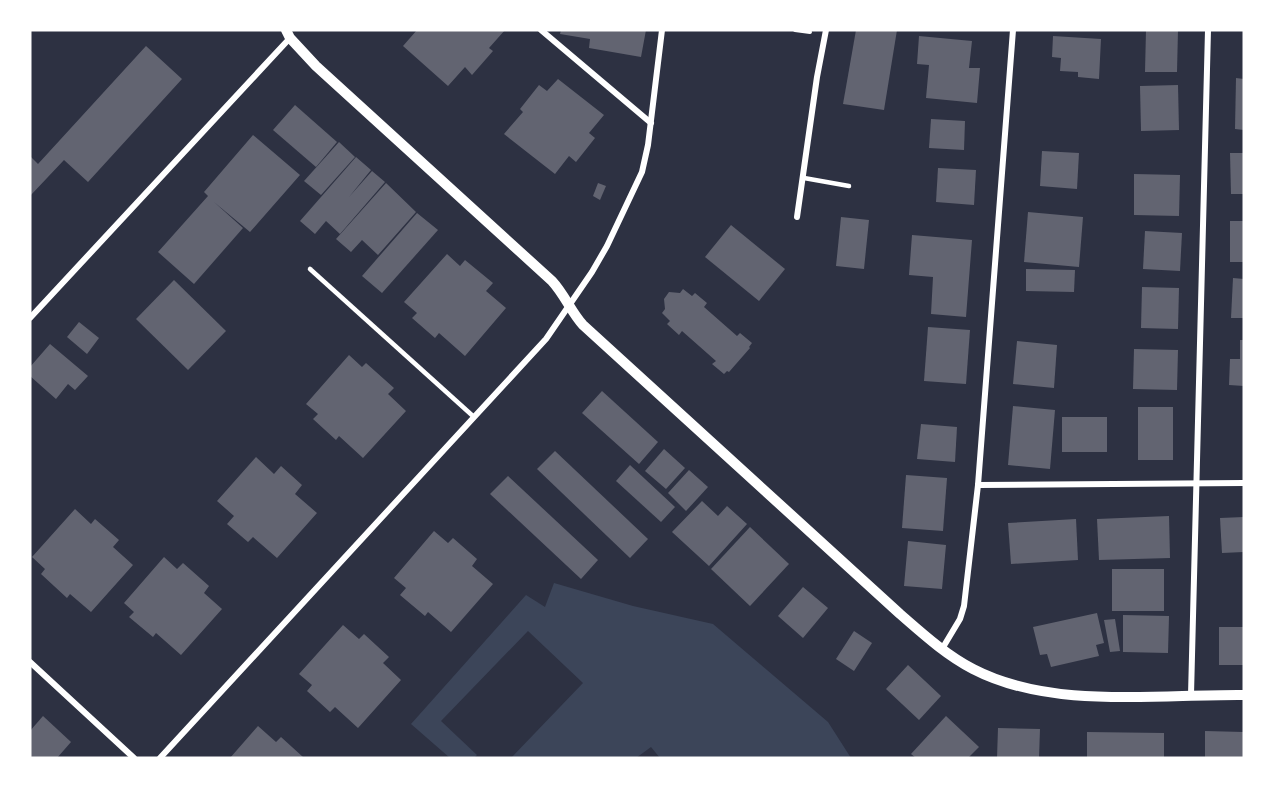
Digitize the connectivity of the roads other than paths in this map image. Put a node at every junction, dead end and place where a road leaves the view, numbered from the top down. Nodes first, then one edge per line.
1 (541, 30) edge
2 (662, 30) edge
3 (826, 30) edge
4 (1013, 30) edge
5 (1208, 30) edge
6 (288, 34) edge
7 (651, 123) junction
8 (804, 178) junction
9 (849, 186) dead end
10 (797, 217) dead end
11 (310, 269) dead end
12 (569, 306) junction
13 (30, 318) edge
14 (474, 417) junction
15 (1244, 483) edge
16 (1196, 484) junction
17 (978, 485) junction
18 (942, 650) junction
19 (30, 662) edge
20 (1191, 695) junction
21 (1244, 695) edge
22 (134, 758) edge
23 (160, 758) edge

1 - 7 street
2 - 7 street
3 - 8 street
4 - 17 street
5 - 16 street
6 - 12 street
6 - 13 street
7 - 12 street
8 - 9 lane
8 - 10 street
11 - 14 lane
12 - 14 street
12 - 18 street
14 - 23 street
15 - 16 street
16 - 17 street
16 - 20 street
17 - 18 street
18 - 20 street
19 - 22 street
20 - 21 street

